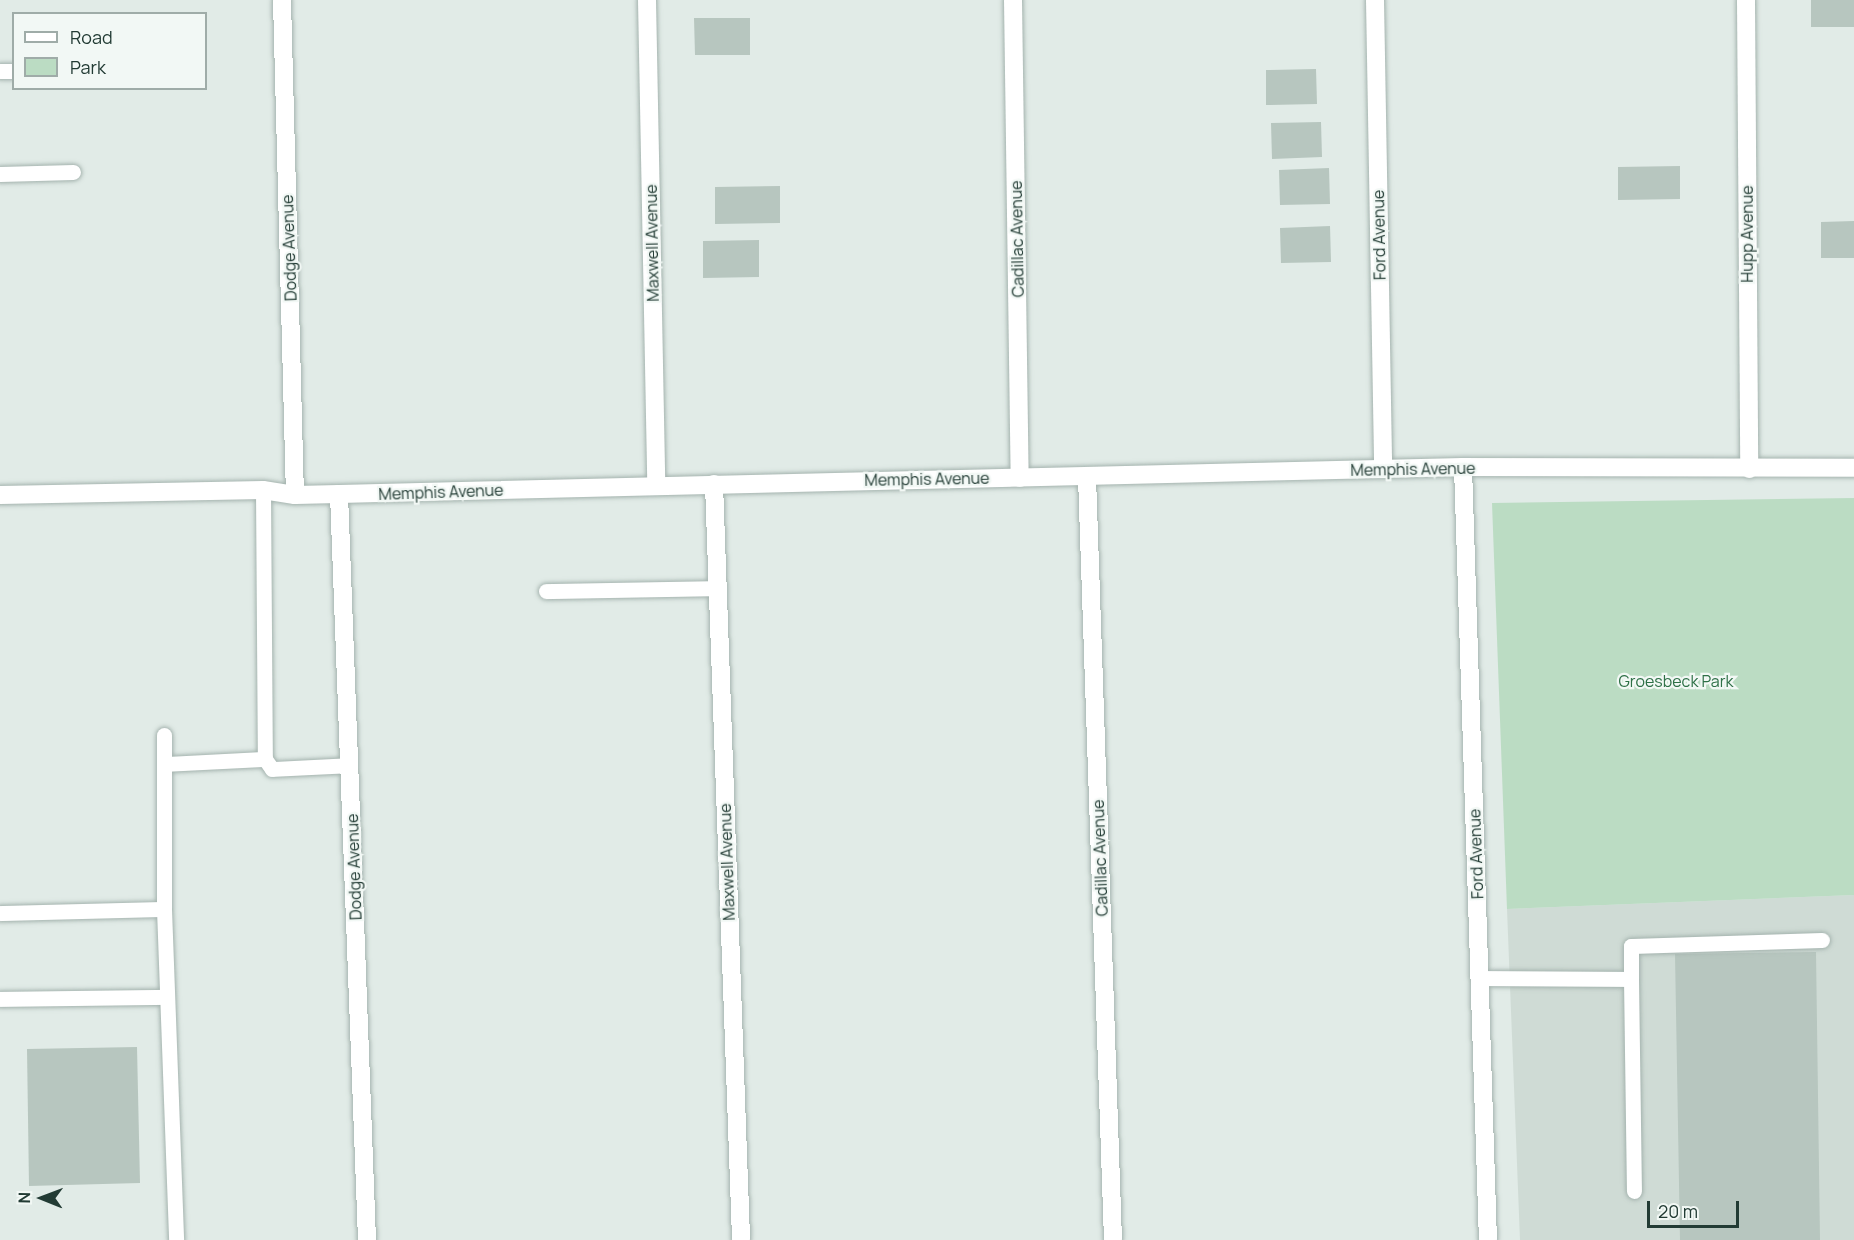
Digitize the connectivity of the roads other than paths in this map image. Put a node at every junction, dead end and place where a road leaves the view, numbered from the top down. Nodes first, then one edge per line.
1 (282, 0) edge
2 (647, 0) edge
3 (1013, 0) edge
4 (1375, 0) edge
5 (1746, 0) edge
6 (73, 172) dead end
7 (0, 174) edge
8 (1463, 467) junction
9 (1854, 468) edge
10 (1383, 469) junction
11 (1749, 469) junction
12 (1020, 477) junction
13 (1086, 477) junction
14 (714, 484) junction
15 (656, 486) junction
16 (264, 490) junction
17 (0, 495) edge
18 (295, 495) junction
19 (339, 495) junction
20 (717, 588) junction
21 (546, 591) dead end
22 (164, 735) dead end
23 (265, 759) junction
24 (165, 764) junction
25 (350, 765) junction
26 (164, 909) junction
27 (0, 913) edge
28 (1822, 940) dead end
29 (1480, 978) junction
30 (1632, 979) junction
31 (167, 997) junction
32 (0, 999) edge
33 (1634, 1191) dead end
34 (176, 1240) edge
35 (368, 1240) edge
36 (741, 1240) edge
37 (1113, 1240) edge
38 (1488, 1240) edge

1 - 18 street, Dodge Avenue
2 - 15 street, Maxwell Avenue
3 - 12 street, Cadillac Avenue
4 - 10 street, Ford Avenue
5 - 11 street, Hupp Avenue
6 - 7 lane
8 - 10 street, Memphis Avenue
8 - 11 street, Memphis Avenue
8 - 29 street, Ford Avenue
9 - 11 street, Memphis Avenue
10 - 13 street, Memphis Avenue
12 - 13 street, Memphis Avenue
12 - 14 street, Memphis Avenue
13 - 37 street, Cadillac Avenue
14 - 15 street, Memphis Avenue
14 - 20 street, Maxwell Avenue
15 - 19 street, Memphis Avenue
16 - 17 street, Memphis Avenue
16 - 18 street, Memphis Avenue
16 - 23 lane
18 - 19 street, Memphis Avenue
19 - 25 street, Dodge Avenue
20 - 21 lane
20 - 36 street, Maxwell Avenue
22 - 24 lane
23 - 24 lane
23 - 25 lane
24 - 26 lane
25 - 35 street, Dodge Avenue
26 - 27 lane
26 - 31 lane
28 - 30 lane
29 - 30 lane
29 - 38 street, Ford Avenue
30 - 33 lane
31 - 32 lane
31 - 34 lane

